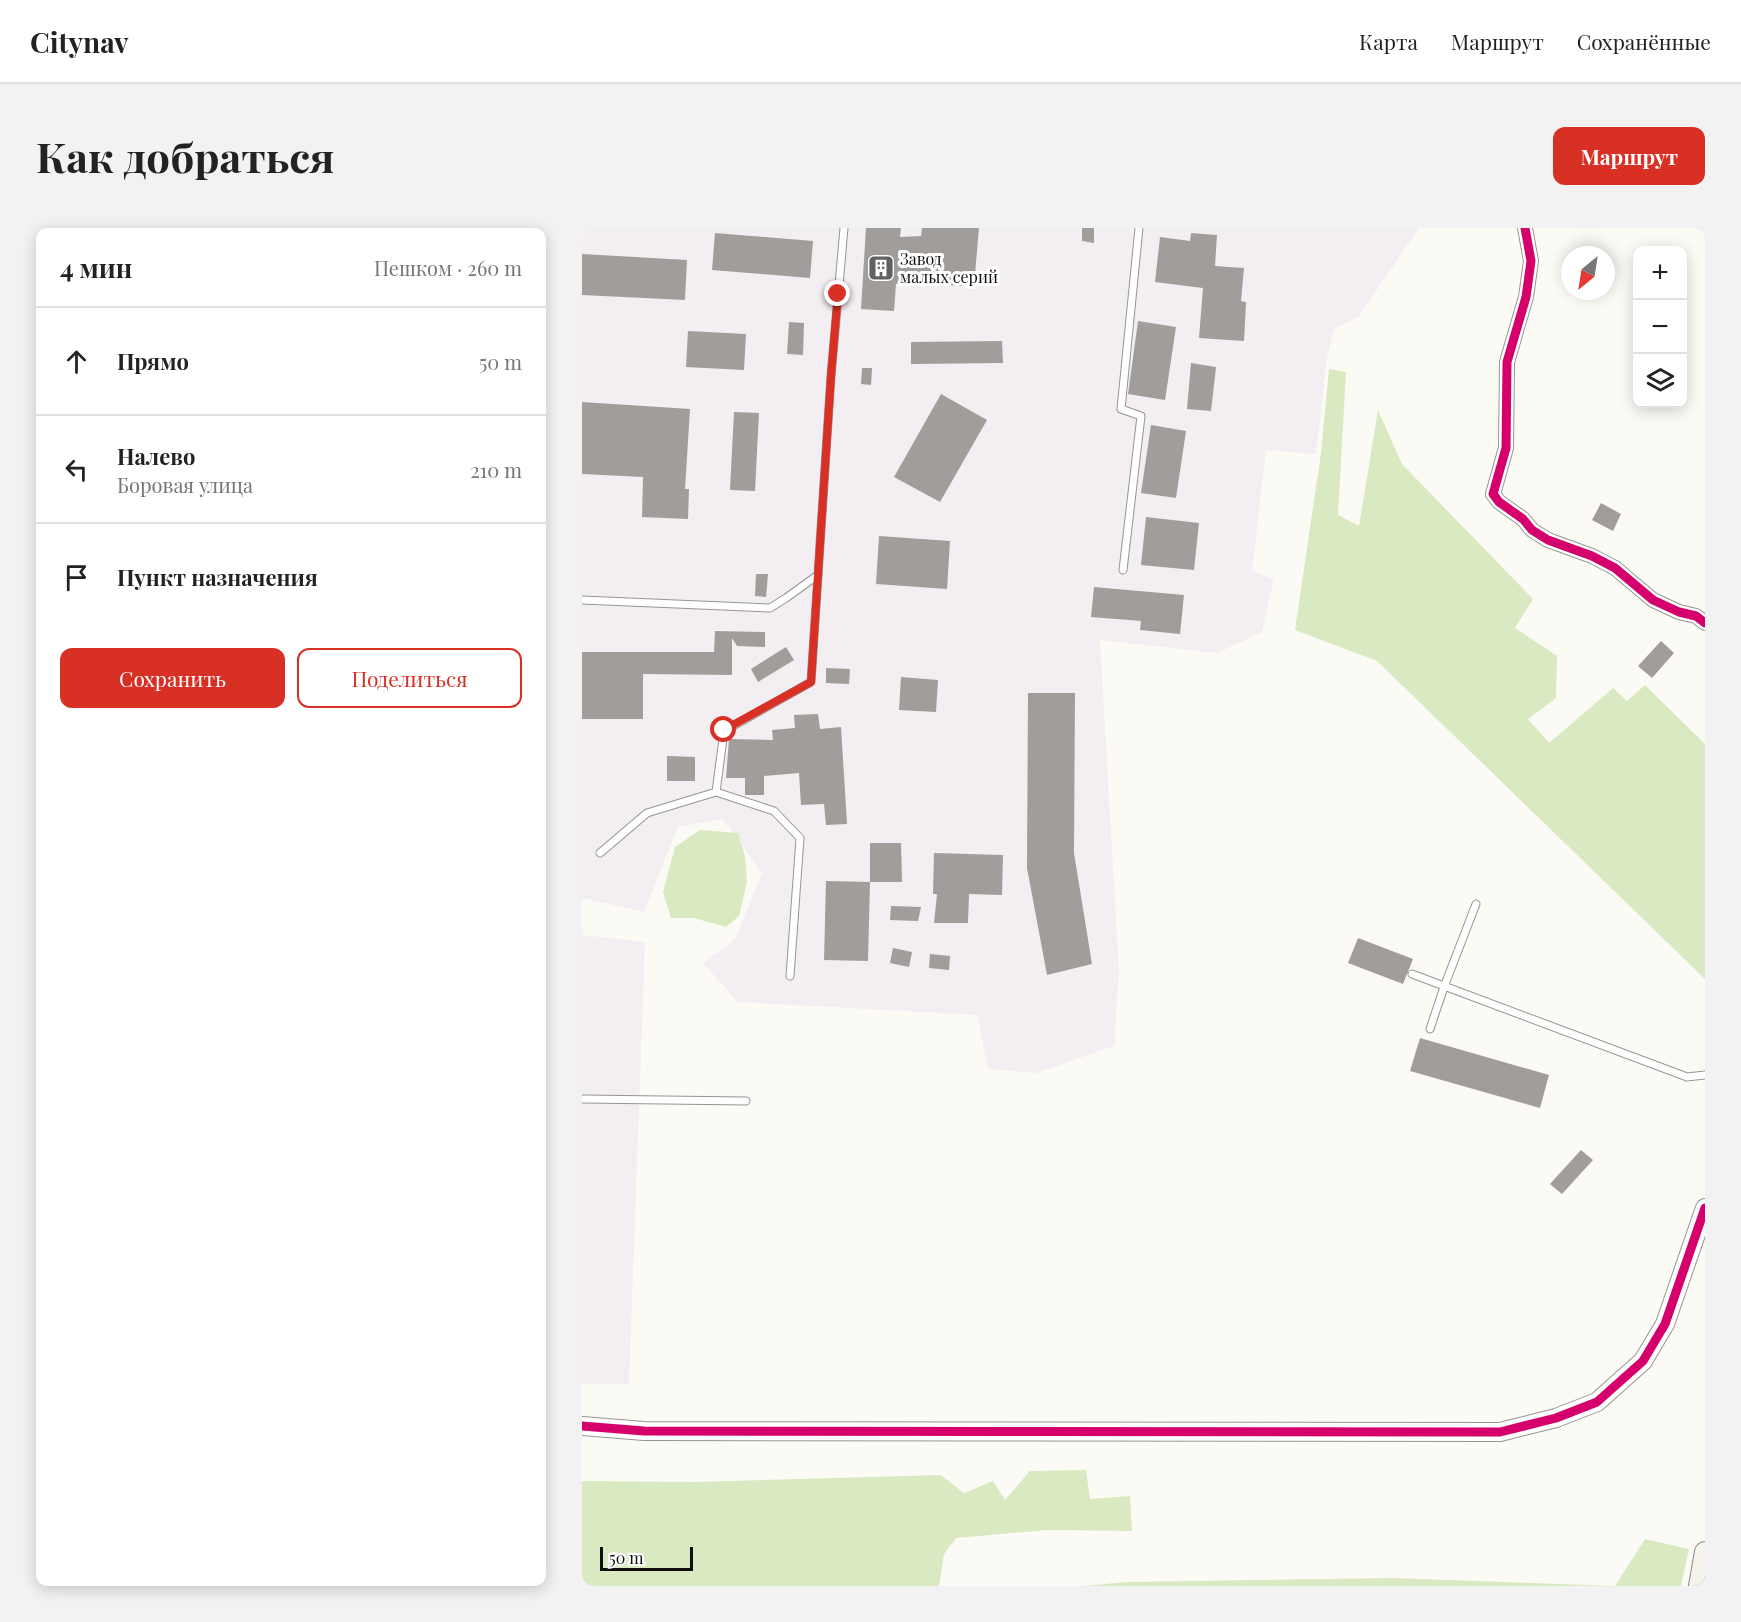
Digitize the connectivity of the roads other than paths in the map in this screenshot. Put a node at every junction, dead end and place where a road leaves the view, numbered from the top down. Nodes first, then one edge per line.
1 (844, 228) edge
2 (1139, 228) edge
3 (1525, 228) edge
4 (1123, 570) dead end
5 (818, 575) junction
6 (582, 600) edge
7 (1705, 623) edge
8 (716, 792) junction
9 (600, 853) dead end
10 (1476, 904) dead end
11 (1412, 974) dead end
12 (790, 976) dead end
13 (1444, 987) junction
14 (1430, 1029) dead end
15 (1705, 1075) edge
16 (582, 1099) edge
17 (746, 1101) dead end
18 (1705, 1208) edge
19 (582, 1426) edge
20 (1705, 1552) edge
21 (1699, 1586) edge

1 - 5 lane
2 - 4 lane
3 - 7 street
5 - 6 lane
5 - 8 lane
8 - 9 lane
8 - 12 lane
10 - 13 lane
11 - 13 lane
13 - 14 lane
13 - 15 lane
16 - 17 lane
18 - 19 street
20 - 21 main road

